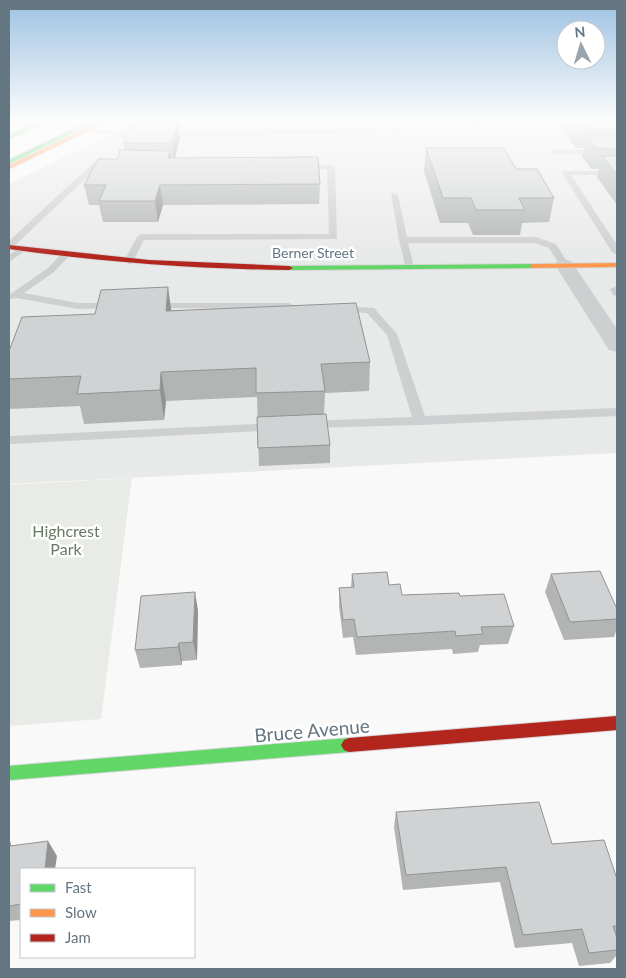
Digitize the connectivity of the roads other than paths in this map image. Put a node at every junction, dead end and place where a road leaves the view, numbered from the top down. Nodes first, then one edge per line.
1 (95, 166) edge
2 (292, 166) edge
3 (617, 173) edge
4 (394, 195) dead end
5 (404, 240) junction
6 (614, 242) edge
7 (9, 247) edge
8 (22, 249) junction
9 (617, 252) edge
10 (66, 254) junction
11 (9, 259) edge
12 (129, 261) junction
13 (564, 265) junction
14 (617, 265) edge
15 (409, 267) junction
16 (617, 289) edge
17 (617, 293) edge
18 (12, 297) edge
19 (126, 306) edge
20 (146, 306) edge
21 (300, 306) edge
22 (330, 308) edge
23 (617, 345) edge
24 (617, 412) edge
25 (420, 421) junction
26 (9, 440) edge
27 (617, 723) edge
28 (9, 773) edge

1 - 7 lane
2 - 12 lane
3 - 6 lane
4 - 5 lane
5 - 13 lane
5 - 15 lane
6 - 9 lane
7 - 8 main road, Berner Street
8 - 10 main road, Berner Street
8 - 11 lane
10 - 12 main road, Berner Street
10 - 18 lane
12 - 15 main road, Berner Street
13 - 14 main road, Berner Street
13 - 15 main road, Berner Street
13 - 23 street
16 - 17 lane
18 - 19 lane
20 - 21 lane
22 - 25 lane
24 - 25 lane
25 - 26 lane
27 - 28 main road, Bruce Avenue

